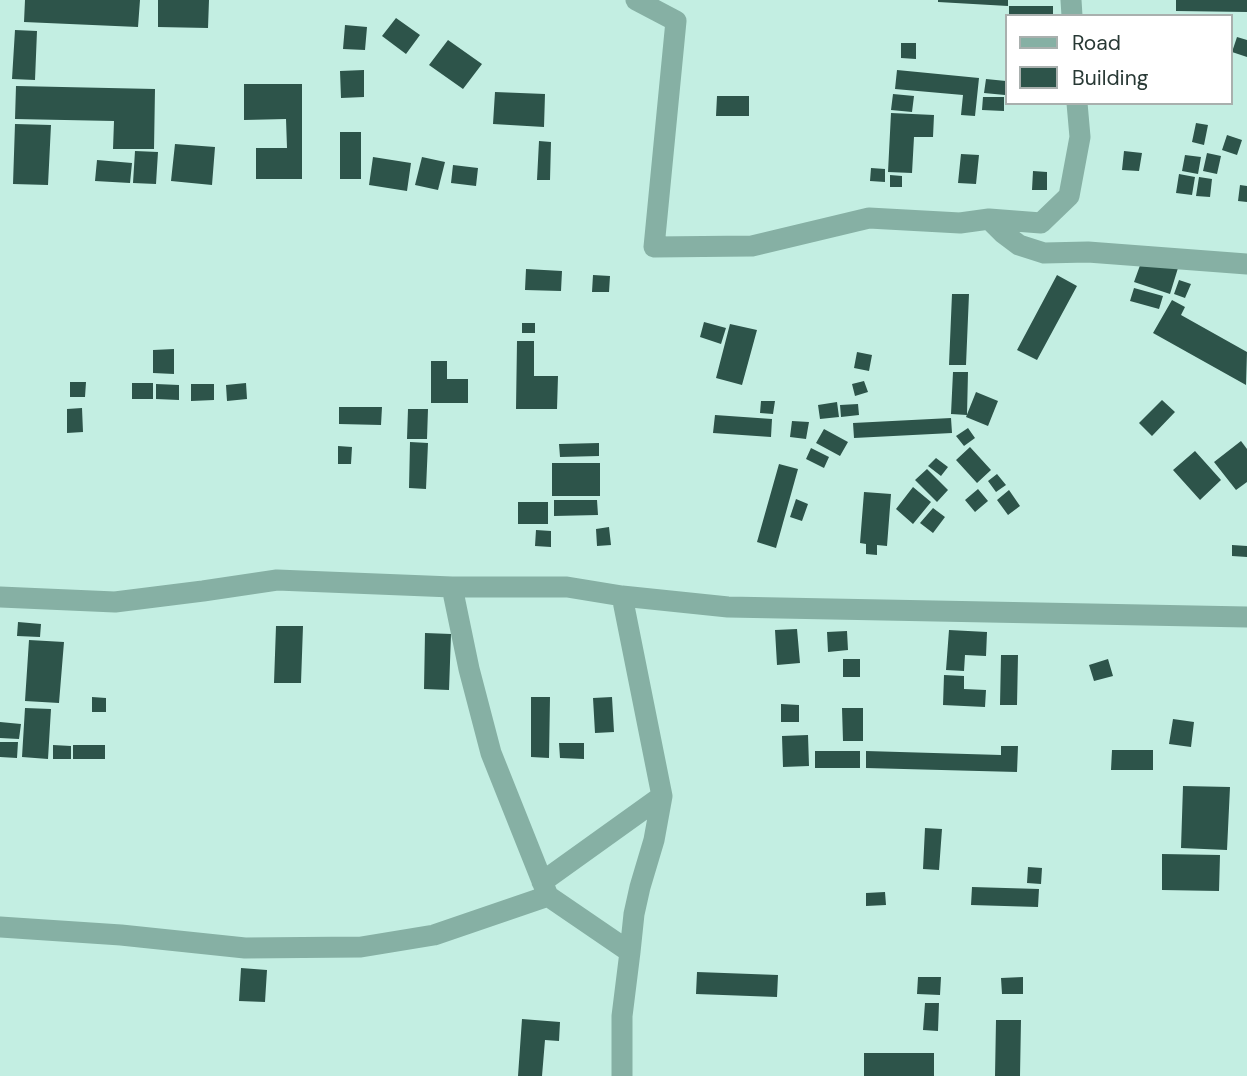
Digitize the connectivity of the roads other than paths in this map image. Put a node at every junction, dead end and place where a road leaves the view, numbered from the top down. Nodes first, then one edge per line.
1 (636, 0) edge
2 (1077, 105) edge
3 (989, 219) junction
4 (1247, 264) edge
5 (452, 587) junction
6 (622, 596) junction
7 (0, 597) edge
8 (1247, 617) edge
9 (662, 796) junction
10 (545, 889) junction
11 (0, 927) edge
12 (630, 952) junction
13 (622, 1076) edge

1 - 3 street
2 - 3 street
3 - 4 street
5 - 6 street
5 - 7 street
5 - 10 street
6 - 8 street
6 - 9 street
9 - 10 street
9 - 12 street
10 - 11 street
10 - 12 street
12 - 13 street

